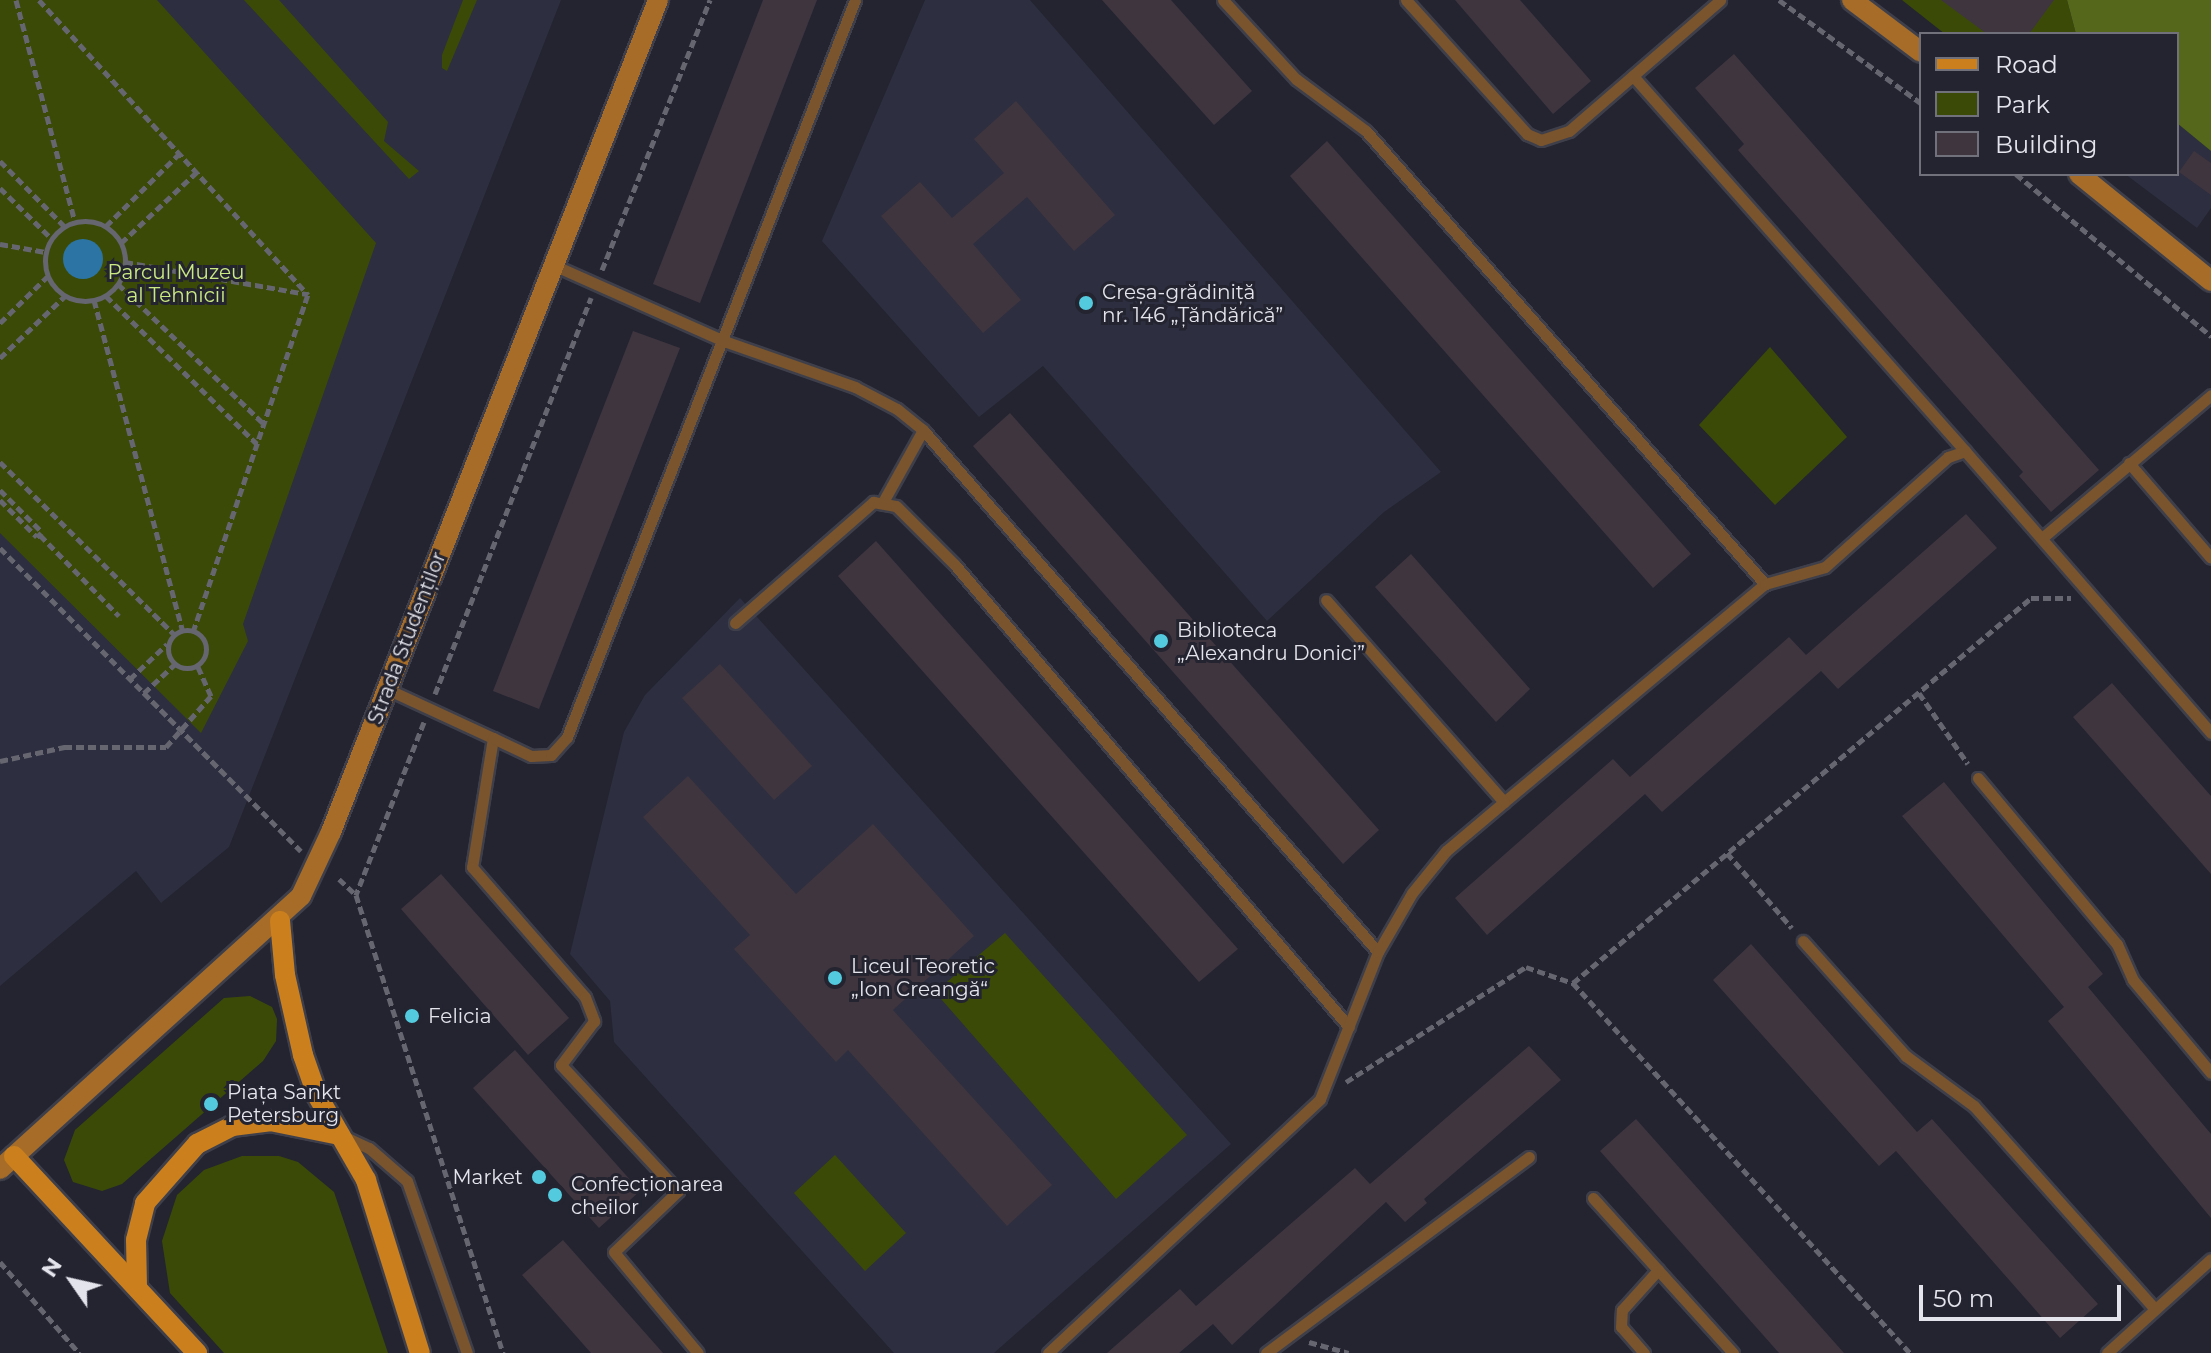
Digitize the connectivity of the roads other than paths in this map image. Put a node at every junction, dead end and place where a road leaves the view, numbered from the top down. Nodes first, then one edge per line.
1 (658, 0) edge
2 (855, 0) edge
3 (1223, 0) edge
4 (1406, 0) edge
5 (1720, 0) edge
6 (1852, 0) edge
7 (1919, 50) edge
8 (1633, 76) junction
9 (2081, 176) edge
10 (551, 264) junction
11 (2211, 281) edge
12 (724, 341) junction
13 (2211, 395) edge
14 (923, 430) junction
15 (1965, 451) junction
16 (2129, 463) junction
17 (884, 500) junction
18 (2042, 538) junction
19 (2211, 558) edge
20 (1765, 584) junction
21 (1326, 600) dead end
22 (735, 623) dead end
23 (387, 689) junction
24 (2211, 733) edge
25 (493, 738) junction
26 (1978, 778) road end
27 (1504, 802) junction
28 (280, 921) junction
29 (1803, 941) road end
30 (1378, 952) junction
31 (1349, 1027) junction
32 (2211, 1073) edge
33 (340, 1135) junction
34 (1529, 1157) dead end
35 (7, 1162) edge
36 (1593, 1198) dead end
37 (2211, 1259) edge
38 (1658, 1270) junction
39 (137, 1287) junction
40 (2155, 1309) junction
41 (197, 1353) edge
42 (420, 1353) edge
43 (467, 1353) edge
44 (698, 1353) edge
45 (1048, 1353) edge
46 (1266, 1353) edge
47 (1644, 1353) edge
48 (1733, 1353) edge
49 (2107, 1353) edge

1 - 10 main road, Strada Studenților
2 - 12 lane
3 - 20 lane
4 - 8 lane
5 - 8 lane
6 - 7 main road
8 - 15 lane
9 - 11 main road
10 - 12 lane
10 - 23 main road, Strada Studenților
12 - 14 lane
12 - 25 lane
13 - 16 lane
14 - 17 lane
14 - 30 lane
15 - 18 lane
15 - 20 lane
16 - 18 lane
16 - 19 lane
17 - 22 lane
17 - 31 lane
18 - 24 lane
20 - 27 lane
21 - 27 lane
23 - 25 lane
23 - 28 main road, Strada Studenților
25 - 44 lane
26 - 32 lane
27 - 30 lane
28 - 33 main road
28 - 35 main road, Strada Studenților
29 - 40 lane
30 - 31 lane
31 - 45 lane
33 - 39 main road
33 - 42 main road
33 - 43 lane
34 - 46 lane
35 - 39 main road
36 - 38 lane
37 - 40 lane
38 - 47 lane
38 - 48 lane
39 - 41 main road
40 - 49 lane

